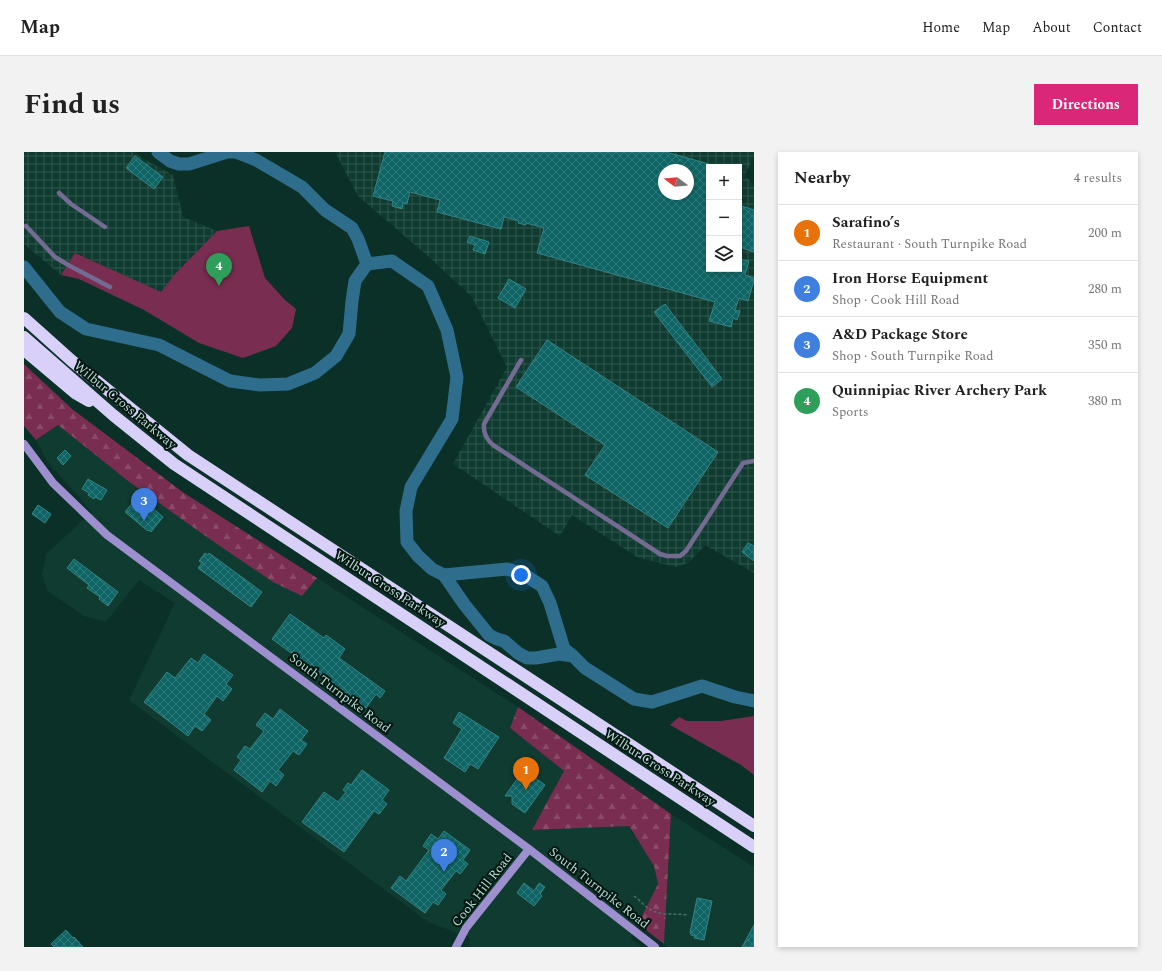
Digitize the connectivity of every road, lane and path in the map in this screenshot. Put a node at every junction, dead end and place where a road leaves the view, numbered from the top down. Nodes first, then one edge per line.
1 (59, 193) dead end
2 (26, 226) dead end
3 (105, 227) dead end
4 (110, 287) dead end
5 (24, 318) edge
6 (24, 336) edge
7 (24, 350) edge
8 (521, 360) dead end
9 (113, 415) junction
10 (24, 444) edge
11 (754, 461) edge
12 (754, 826) edge
13 (754, 846) edge
14 (529, 849) junction
15 (634, 896) dead end
16 (688, 915) dead end
17 (456, 947) edge
18 (655, 947) edge

1 - 3 lane
2 - 4 lane
5 - 12 highway, Wilbur Cross Parkway
6 - 9 highway, Wilbur Cross Parkway
7 - 9 highway
8 - 11 lane
9 - 13 highway, Wilbur Cross Parkway
10 - 14 main road, South Turnpike Road
14 - 17 main road, Cook Hill Road
14 - 18 main road, South Turnpike Road
15 - 16 path

